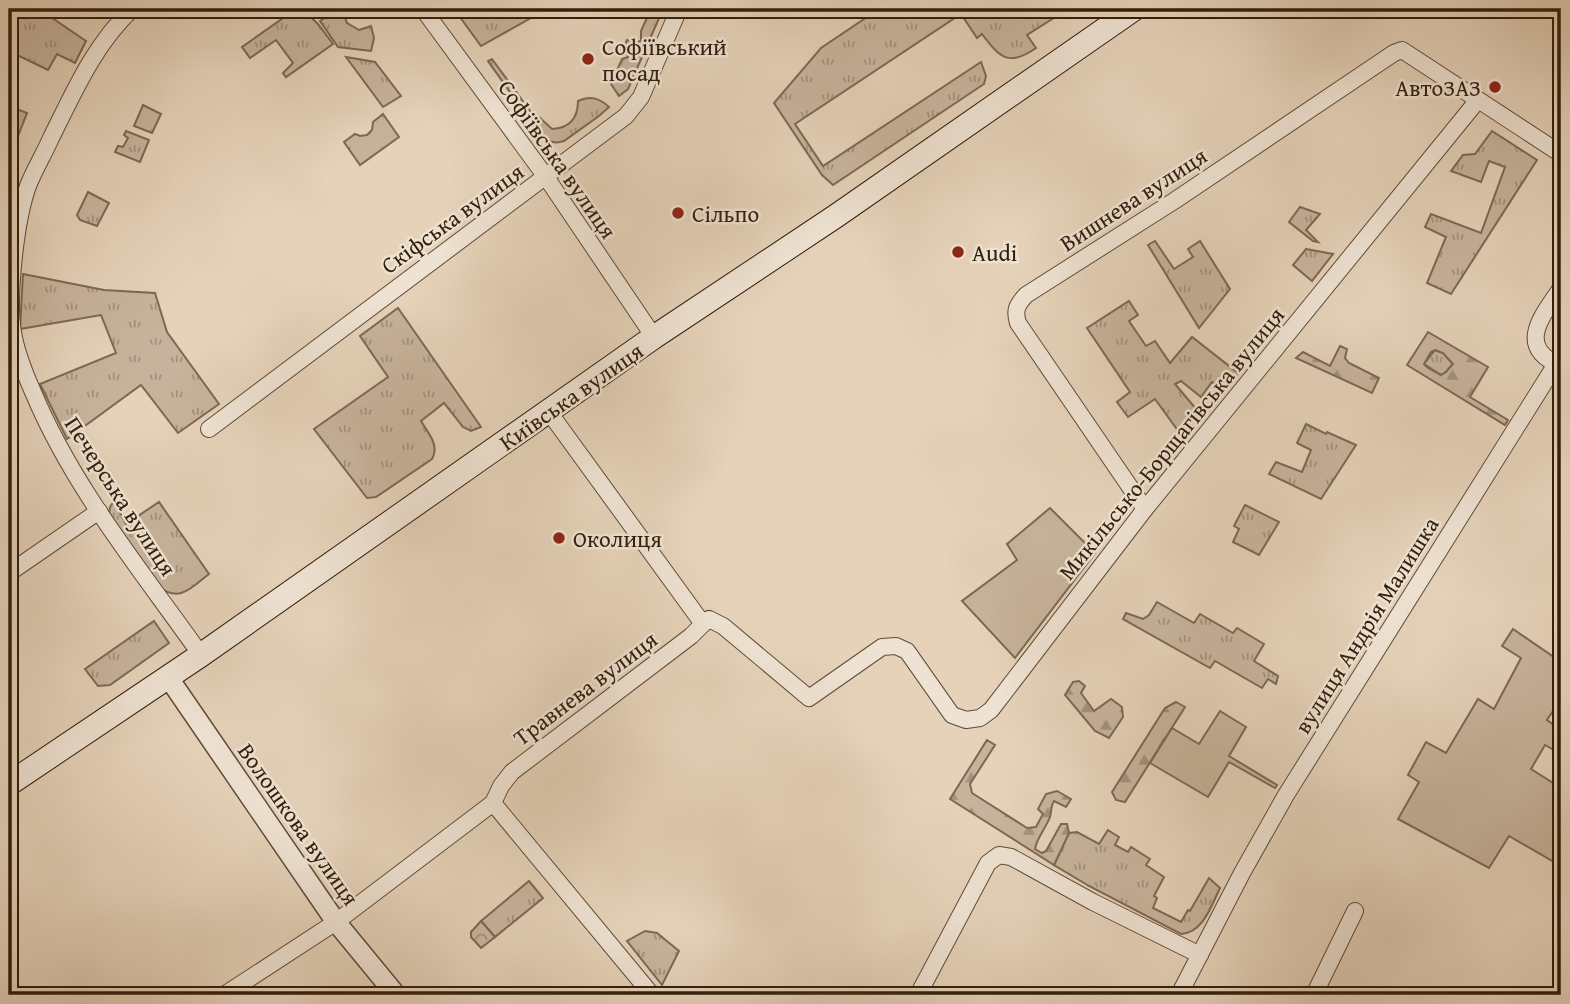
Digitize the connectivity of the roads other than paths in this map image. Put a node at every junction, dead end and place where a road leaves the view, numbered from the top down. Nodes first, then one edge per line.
1 (132, 9) edge
2 (423, 9) edge
3 (679, 9) edge
4 (1134, 9) edge
5 (1478, 100) junction
6 (1561, 154) edge
7 (546, 177) junction
8 (1561, 288) edge
9 (654, 337) junction
10 (1559, 365) edge
11 (549, 412) junction
12 (209, 429) dead end
13 (1144, 509) junction
14 (99, 511) junction
15 (9, 573) edge
16 (702, 624) junction
17 (201, 654) junction
18 (168, 677) junction
19 (9, 784) edge
20 (493, 803) junction
21 (1355, 911) dead end
22 (336, 922) junction
23 (1200, 955) junction
24 (224, 995) edge
25 (396, 995) edge
26 (652, 995) edge
27 (918, 995) edge
28 (1179, 995) edge
29 (1314, 995) edge

1 - 14 street, Печерська вулиця
2 - 7 street, Софіївська вулиця
3 - 7 street, Скіфська вулиця
4 - 9 main road, Київська вулиця
5 - 6 street
5 - 13 street, Микільсько-Борщагівська вулиця
5 - 13 street, Вишнева вулиця
7 - 9 street, Софіївська вулиця
7 - 12 street, Скіфська вулиця
8 - 10 street, вулиця Андрія Малишка
9 - 11 main road, Київська вулиця
10 - 23 street, вулиця Андрія Малишка
11 - 16 street
11 - 17 main road, Київська вулиця
13 - 16 street, Микільсько-Борщагівська вулиця
14 - 15 street
14 - 17 street, Печерська вулиця
16 - 20 street, Травнева вулиця
17 - 18 main road, Київська вулиця
18 - 19 main road, Київська вулиця
18 - 22 street, Волошкова вулиця
20 - 22 street
20 - 26 street
21 - 29 street
22 - 24 street
22 - 25 street, Волошкова вулиця
23 - 27 street
23 - 28 street, вулиця Андрія Малишка

